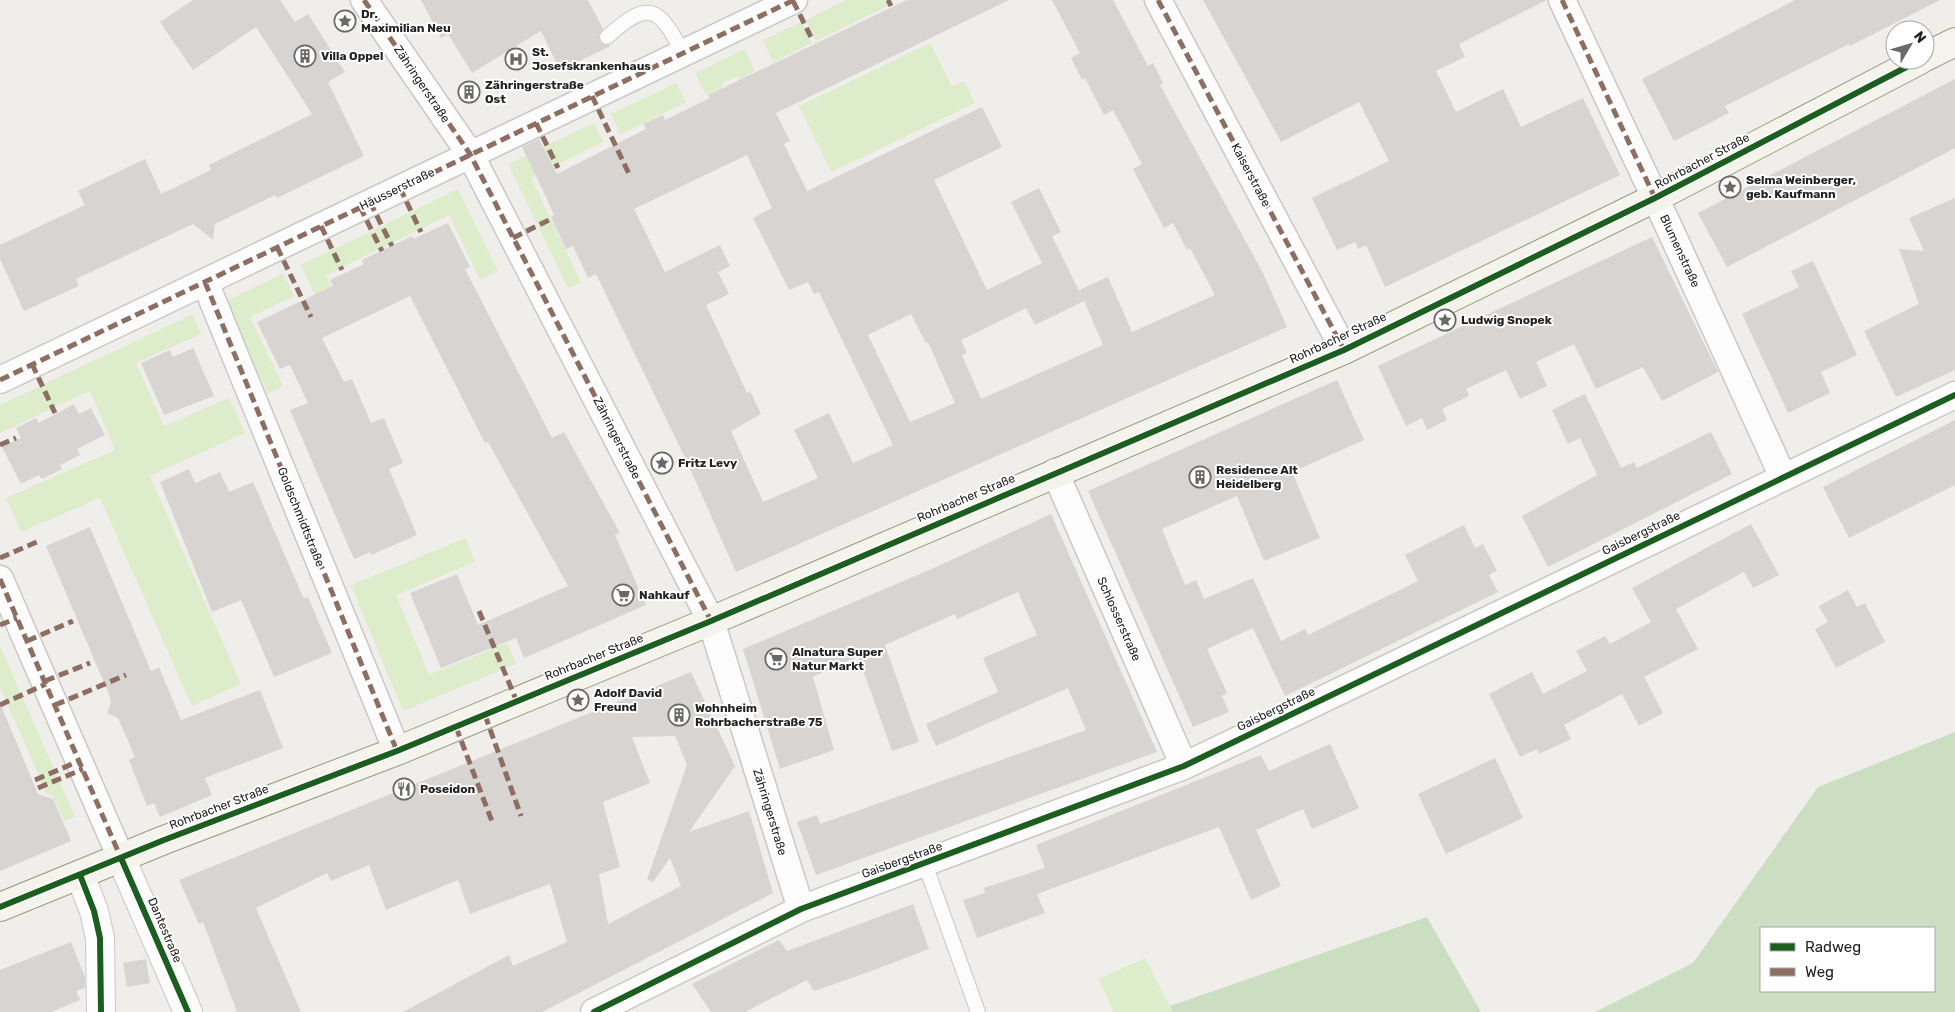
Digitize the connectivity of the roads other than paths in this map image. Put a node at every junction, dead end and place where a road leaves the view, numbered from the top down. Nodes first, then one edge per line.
1 (364, 0) edge
2 (794, 0) edge
3 (1158, 0) edge
4 (1562, 0) edge
5 (607, 36) dead end
6 (1955, 42) edge
7 (1935, 52) edge
8 (683, 53) junction
9 (1901, 70) edge
10 (470, 154) junction
11 (1655, 198) junction
12 (204, 282) junction
13 (1344, 350) junction
14 (0, 380) edge
15 (1955, 395) edge
16 (1055, 472) junction
17 (1783, 477) junction
18 (0, 579) edge
19 (711, 621) junction
20 (398, 751) junction
21 (1184, 766) junction
22 (121, 858) junction
23 (924, 864) junction
24 (80, 875) junction
25 (0, 907) edge
26 (801, 909) junction
27 (101, 1012) edge
28 (188, 1012) edge
29 (594, 1012) edge
30 (978, 1012) edge

1 - 10 street, Zähringerstraße
2 - 8 street, Häusserstraße
3 - 13 street, Kaiserstraße
4 - 11 street, Blumenstraße
5 - 8 lane
6 - 7 main road
8 - 10 street, Häusserstraße
9 - 11 main road, Rohrbacher Straße
10 - 12 street, Häusserstraße
10 - 19 street, Zähringerstraße
11 - 13 main road, Rohrbacher Straße
11 - 17 street, Blumenstraße
12 - 14 street, Häusserstraße
12 - 20 street, Goldschmidtstraße
13 - 16 main road, Rohrbacher Straße
15 - 17 street, Gaisbergstraße
16 - 19 main road, Rohrbacher Straße
16 - 21 street, Schlosserstraße
17 - 21 street, Gaisbergstraße
18 - 22 street, Dantestraße
19 - 20 main road, Rohrbacher Straße
19 - 26 street, Zähringerstraße
20 - 22 main road, Rohrbacher Straße
21 - 23 street, Gaisbergstraße
22 - 24 main road, Rohrbacher Straße
22 - 28 street, Dantestraße
23 - 26 street, Gaisbergstraße
23 - 30 lane
24 - 25 main road, Rohrbacher Straße
24 - 27 street
26 - 29 street, Gaisbergstraße

